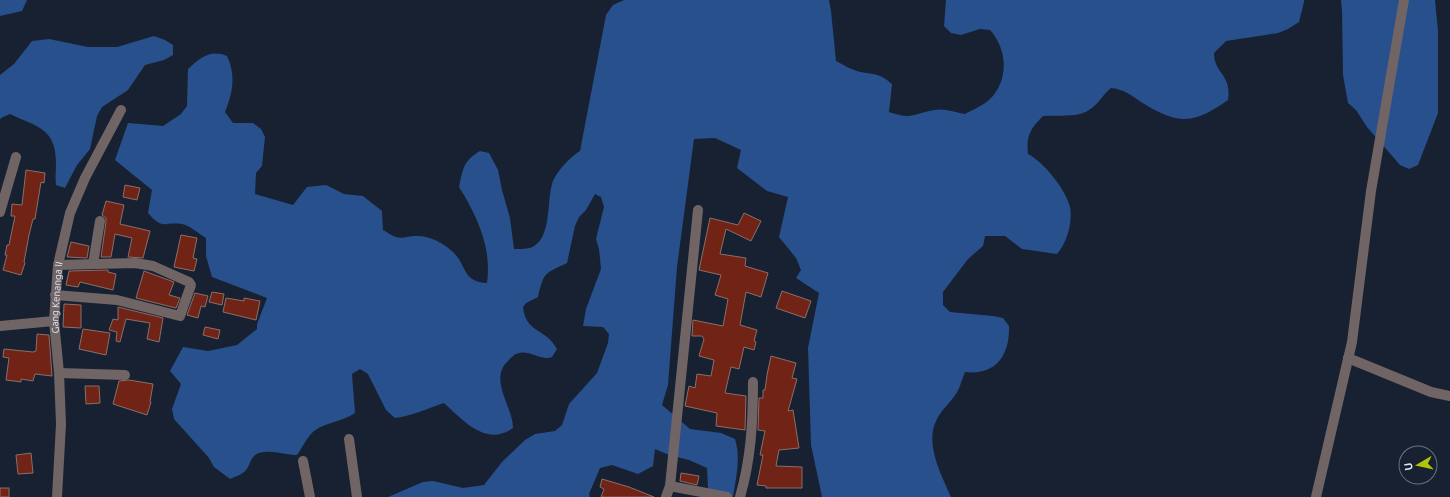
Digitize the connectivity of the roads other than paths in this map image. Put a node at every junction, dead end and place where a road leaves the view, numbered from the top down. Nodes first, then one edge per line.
1 (1404, 0) edge
2 (121, 110) dead end
3 (16, 157) dead end
4 (698, 210) dead end
5 (0, 212) edge
6 (100, 221) dead end
7 (93, 264) junction
8 (58, 265) junction
9 (54, 295) junction
10 (54, 321) junction
11 (0, 326) edge
12 (1348, 358) junction
13 (59, 372) junction
14 (125, 375) dead end
15 (753, 382) dead end
16 (1450, 396) edge
17 (348, 439) dead end
18 (304, 461) dead end
19 (670, 486) junction
20 (57, 497) edge
21 (310, 497) edge
22 (357, 497) edge
23 (666, 497) edge
24 (727, 497) edge
25 (740, 497) edge
26 (1316, 497) edge

1 - 12 street
2 - 8 street, Gang Kenanga II
3 - 5 street
4 - 19 street
6 - 7 street
7 - 8 street
7 - 9 street
8 - 9 street, Gang Kenanga II
9 - 10 street, Gang Kenanga II
10 - 11 street
10 - 13 street, Gang Kenanga II
12 - 16 street
12 - 26 street
13 - 14 street
13 - 20 street, Gang Kenanga II
15 - 25 street
17 - 22 street
18 - 21 street
19 - 23 street
19 - 24 street

